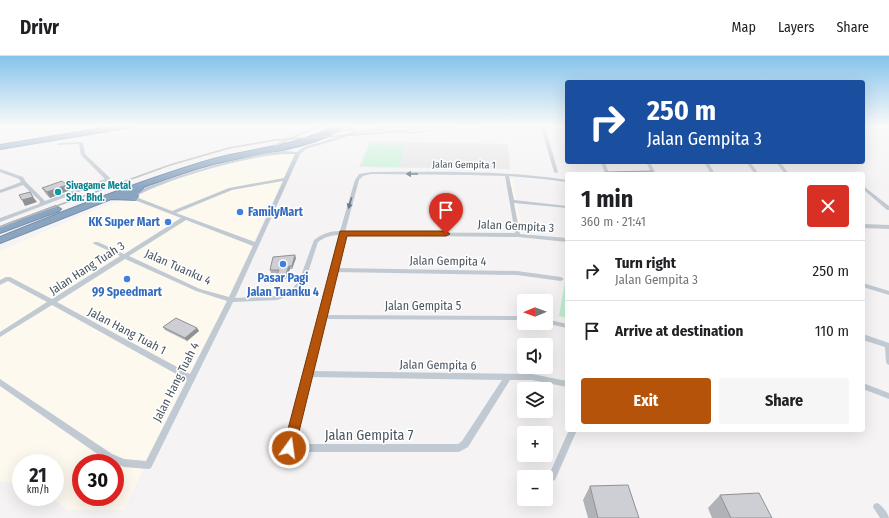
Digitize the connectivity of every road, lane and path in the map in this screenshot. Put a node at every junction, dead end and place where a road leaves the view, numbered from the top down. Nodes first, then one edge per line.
1 (82, 148) edge
2 (274, 148) junction
3 (285, 148) joint
4 (306, 148) edge
5 (549, 148) edge
6 (298, 153) junction
7 (750, 164) edge
8 (0, 170) edge
9 (556, 172) dead end
10 (756, 172) edge
11 (507, 176) junction
12 (285, 179) junction
13 (565, 180) edge
14 (154, 181) junction
15 (24, 184) junction
16 (140, 188) junction
17 (865, 189) edge
18 (0, 192) edge
19 (133, 197) junction
20 (113, 198) junction
21 (512, 201) junction
22 (41, 204) junction
23 (565, 206) edge
24 (889, 209) edge
25 (171, 213) junction
26 (185, 218) junction
27 (0, 220) edge
28 (865, 226) edge
29 (889, 227) edge
30 (343, 233) junction
31 (518, 235) junction
32 (2, 236) edge
33 (565, 240) edge
34 (96, 243) dead end
35 (0, 245) edge
36 (256, 245) junction
37 (126, 256) junction
38 (334, 270) junction
39 (561, 279) dead end
40 (0, 282) edge
41 (865, 286) edge
42 (889, 293) edge
43 (231, 300) junction
44 (53, 303) junction
45 (322, 317) junction
46 (517, 318) edge
47 (553, 323) edge
48 (565, 326) edge
49 (0, 335) edge
50 (865, 338) edge
51 (888, 346) edge
52 (889, 362) edge
53 (308, 374) junction
54 (508, 377) junction
55 (190, 378) junction
56 (0, 382) edge
57 (565, 384) edge
58 (865, 387) edge
59 (889, 396) edge
60 (572, 432) edge
61 (553, 475) edge
62 (878, 507) dead end
63 (885, 518) edge

1 - 22 street
2 - 3 street
2 - 14 highway
2 - 32 highway
3 - 6 street
4 - 6 street
5 - 9 street
6 - 12 street, Jalan Hang Tuah 4
6 - 19 street
7 - 10 street
8 - 15 street
11 - 13 street, Jalan Gempita 1
11 - 21 street
11 -> 30 street, Jalan Gempita 1
12 - 25 street
12 - 36 street, Jalan Hang Tuah 4
14 - 16 highway
14 - 32 highway
15 - 18 street
15 - 22 street
16 - 19 highway
16 - 20 highway
17 - 24 street
19 - 20 highway
19 - 25 street
20 - 35 highway
21 - 23 street
21 - 31 street
22 - 27 street
25 - 26 street
26 - 36 street
26 - 37 street, Jalan Hang Tuah 3
28 - 29 street
30 - 31 street, Jalan Gempita 3
30 - 38 street
30 - 43 street, Jalan Gempita 3
31 - 33 street, Jalan Gempita 3
34 - 37 street, Jalan Tuanku 4
36 - 43 street, Jalan Hang Tuah 4
37 - 43 street, Jalan Tuanku 4
37 - 44 street, Jalan Hang Tuah 3
38 - 39 street, Jalan Gempita 4
38 - 45 street
40 - 44 street, Jalan Hang Tuah 1
41 - 42 street
43 - 55 street, Jalan Hang Tuah 4
44 - 49 street, Jalan Hang Tuah 3
44 - 55 street, Jalan Hang Tuah 1
45 - 46 street, Jalan Gempita 5
45 - 53 street
47 - 48 street
50 - 51 street
51 - 52 street
53 - 54 street, Jalan Gempita 6
53 - 54 street, Jalan Gempita 7
54 - 57 street, Jalan Gempita 6
55 - 56 street, Jalan Hang Tuah 4
58 - 59 street
60 - 61 street
62 - 63 street

